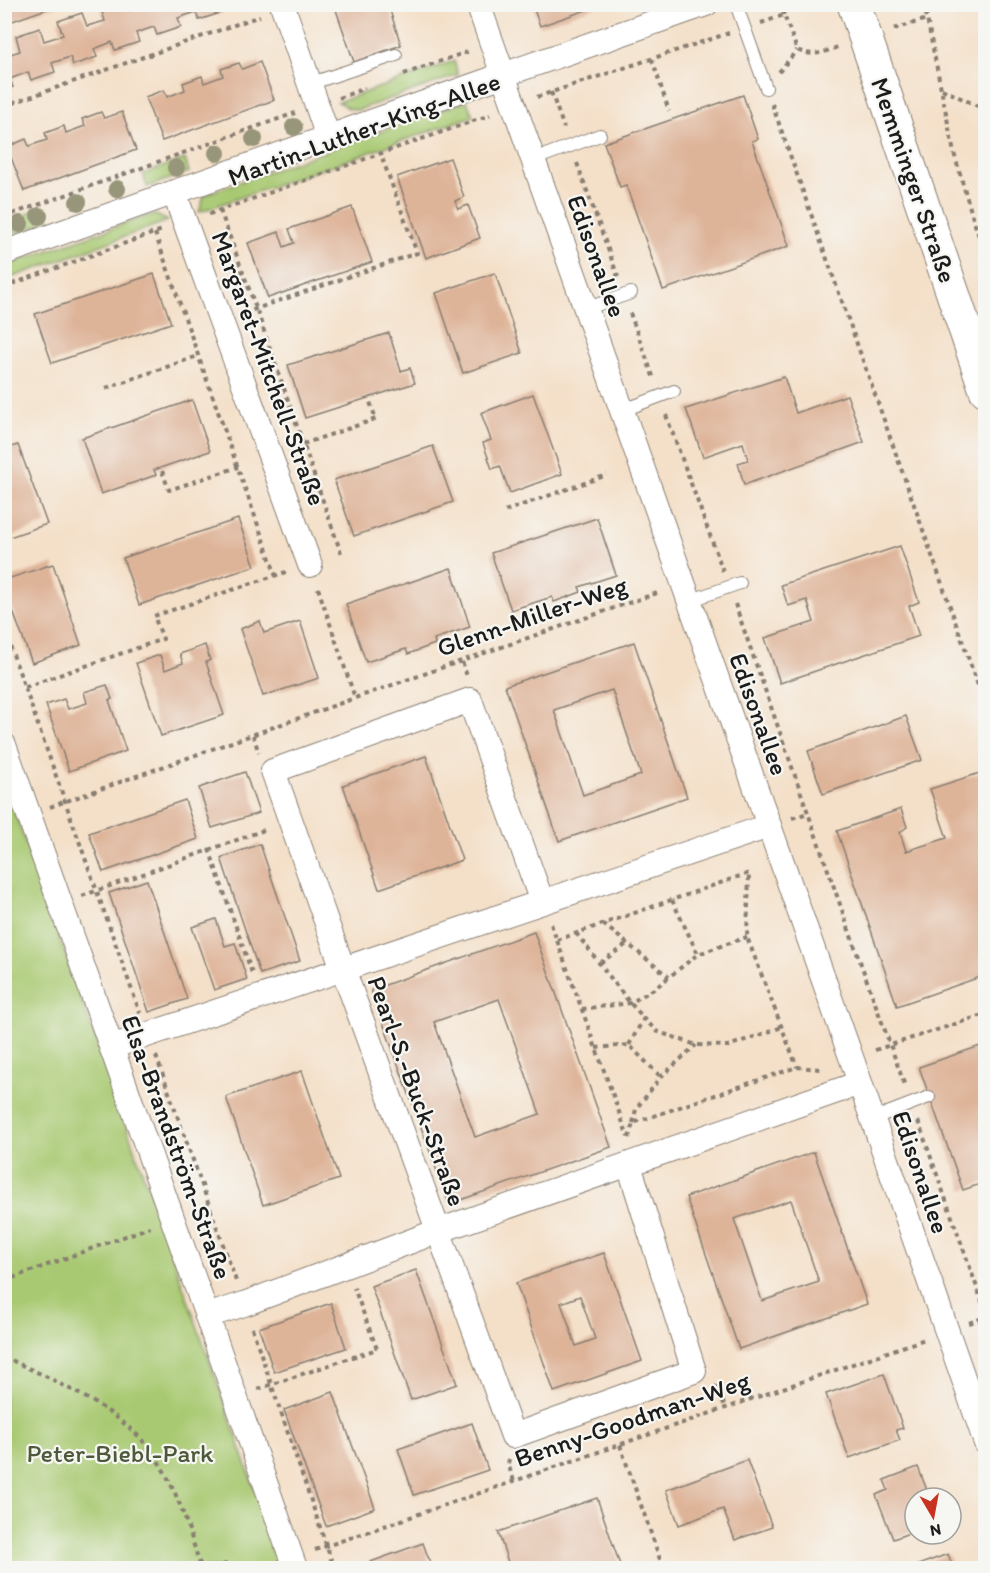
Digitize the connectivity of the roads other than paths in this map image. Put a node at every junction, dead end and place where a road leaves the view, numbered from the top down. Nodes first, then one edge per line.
1 (478, 4) edge
2 (706, 4) edge
3 (736, 4) edge
4 (854, 4) edge
5 (282, 6) edge
6 (396, 55) dead end
7 (503, 75) junction
8 (766, 88) road end
9 (313, 95) junction
10 (600, 135) dead end
11 (328, 137) junction
12 (532, 160) junction
13 (174, 192) junction
14 (4, 253) edge
15 (628, 294) road end
16 (585, 309) junction
17 (986, 390) edge
18 (674, 391) dead end
19 (621, 411) junction
20 (310, 565) road end
21 (734, 585) road end
22 (686, 592) junction
23 (4, 746) edge
24 (769, 826) junction
25 (542, 902) junction
26 (343, 969) junction
27 (111, 1047) junction
28 (860, 1083) junction
29 (929, 1097) dead end
30 (872, 1119) junction
31 (629, 1165) junction
32 (438, 1231) junction
33 (207, 1316) junction
34 (986, 1443) edge
35 (293, 1564) edge

1 - 7 street, Edisonallee
2 - 7 street, Martin-Luther-King-Allee
3 - 8 lane
4 - 17 main road, Memminger Straße
5 - 9 street
6 - 9 lane
7 - 11 street, Martin-Luther-King-Allee
7 - 12 street, Edisonallee
9 - 11 street
10 - 12 lane
11 - 13 street, Martin-Luther-King-Allee
12 - 16 street, Edisonallee
13 - 14 street, Martin-Luther-King-Allee
13 - 20 street, Margaret-Mitchell-Straße
15 - 16 lane
16 - 19 street, Edisonallee
18 - 19 lane
19 - 22 street, Edisonallee
21 - 22 lane
22 - 24 street, Edisonallee
23 - 27 street, Elsa-Brandström-Straße
24 - 25 street
24 - 28 street, Edisonallee
25 - 26 street
25 - 26 street, Pearl-S.-Buck-Straße
26 - 27 street
26 - 32 street, Pearl-S.-Buck-Straße
27 - 33 street, Elsa-Brandström-Straße
28 - 30 street, Edisonallee
28 - 31 street, Pearl-S.-Buck-Straße
29 - 30 lane
30 - 34 street, Edisonallee
31 - 32 street, Pearl-S.-Buck-Straße
31 - 32 street, Pearl-S.-Buck-Straße
32 - 33 street, Pearl-S.-Buck-Straße
33 - 35 street, Elsa-Brandström-Straße

